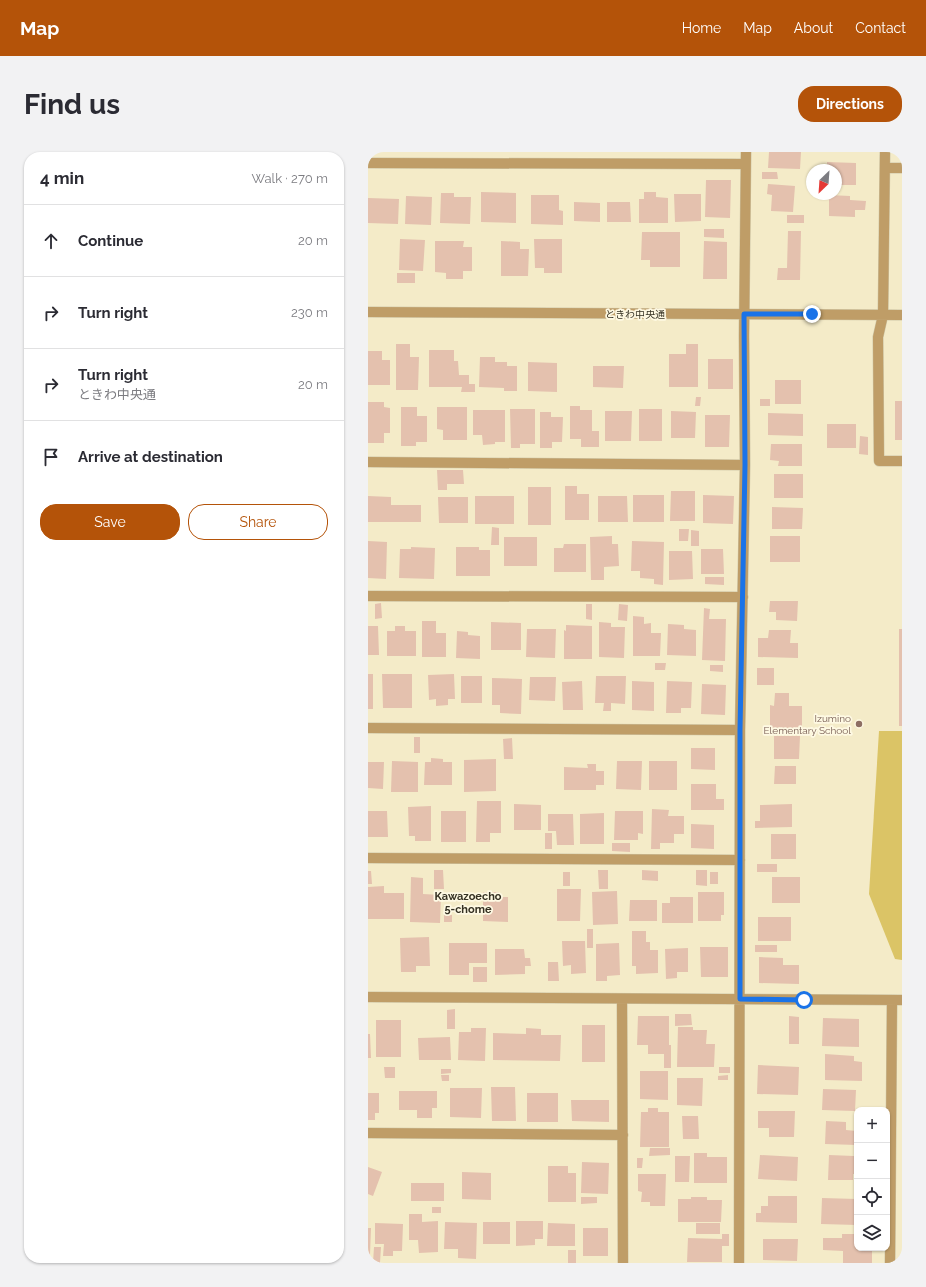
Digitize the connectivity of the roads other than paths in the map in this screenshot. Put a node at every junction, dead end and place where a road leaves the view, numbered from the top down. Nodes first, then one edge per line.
1 (746, 152) edge
2 (885, 152) edge
3 (368, 163) edge
4 (745, 164) junction
5 (885, 168) junction
6 (902, 168) edge
7 (368, 312) edge
8 (744, 314) junction
9 (883, 315) junction
10 (902, 315) edge
11 (902, 461) edge
12 (368, 462) edge
13 (745, 465) junction
14 (368, 596) edge
15 (743, 597) junction
16 (368, 728) edge
17 (740, 730) junction
18 (368, 858) edge
19 (740, 860) junction
20 (368, 997) edge
21 (622, 998) junction
22 (740, 999) junction
23 (897, 1000) edge
24 (368, 1133) edge
25 (623, 1135) junction
26 (623, 1263) edge
27 (739, 1263) edge
28 (890, 1263) edge

1 - 4 street
2 - 5 street
3 - 4 street
4 - 8 street
5 - 6 street
5 - 9 street
7 - 8 street, ときわ中央通
8 - 9 street, ときわ中央通
8 - 13 street
9 - 10 street, ときわ中央通
9 - 11 street
12 - 13 street
13 - 15 street
14 - 15 street
15 - 17 street
16 - 17 street
17 - 19 street
18 - 19 street
19 - 22 street
20 - 21 street
21 - 22 street
21 - 25 street
22 - 23 street
22 - 27 street
23 - 28 street
24 - 25 street
25 - 26 street

